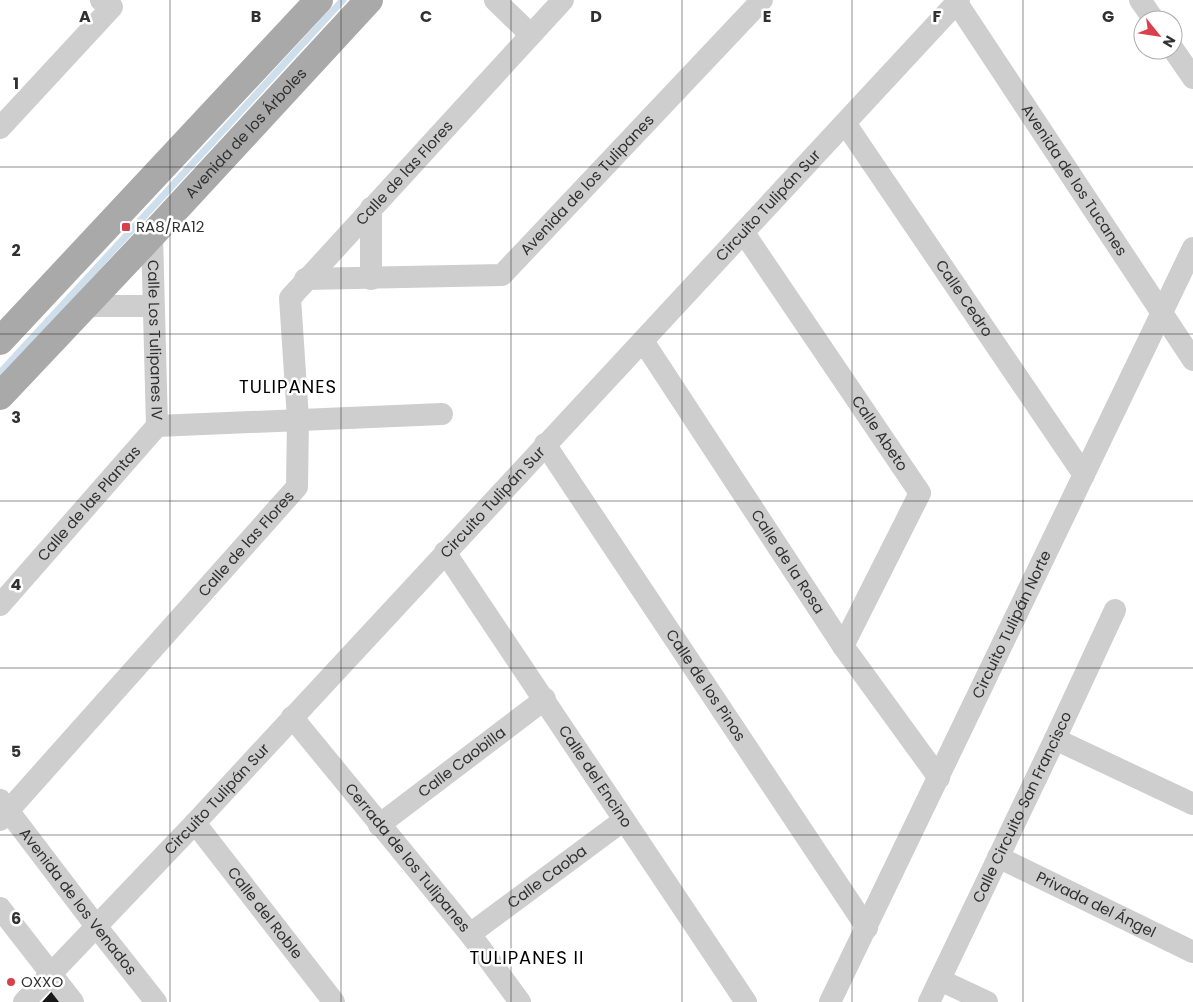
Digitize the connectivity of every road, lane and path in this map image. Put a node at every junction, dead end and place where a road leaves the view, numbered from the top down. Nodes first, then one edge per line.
1 (101, 0) edge
2 (319, 0) edge
3 (369, 0) edge
4 (495, 0) edge
5 (563, 0) edge
6 (762, 0) edge
7 (957, 1) edge
8 (530, 34) junction
9 (1181, 60) edge
10 (1193, 78) edge
11 (845, 123) junction
12 (0, 128) edge
13 (371, 208) junction
14 (744, 233) junction
15 (152, 235) junction
16 (1193, 248) edge
17 (306, 279) junction
18 (371, 279) junction
19 (84, 306) junction
20 (153, 306) junction
21 (1162, 313) junction
22 (0, 341) edge
23 (643, 342) junction
24 (1193, 360) edge
25 (0, 396) edge
26 (442, 414) dead end
27 (298, 419) junction
28 (158, 426) junction
29 (545, 444) junction
30 (1084, 475) junction
31 (445, 552) junction
32 (0, 605) edge
33 (1115, 610) dead end
34 (842, 646) junction
35 (545, 699) junction
36 (292, 717) junction
37 (1055, 739) junction
38 (939, 778) junction
39 (1193, 804) edge
40 (3, 810) edge
41 (624, 820) junction
42 (194, 823) junction
43 (379, 825) junction
44 (998, 857) junction
45 (0, 908) edge
46 (96, 926) junction
47 (867, 928) junction
48 (470, 934) junction
49 (1193, 952) edge
50 (50, 974) junction
51 (940, 980) junction
52 (24, 1002) edge
53 (72, 1002) edge
54 (156, 1002) edge
55 (334, 1002) edge
56 (520, 1002) edge
57 (746, 1002) edge
58 (830, 1002) edge
59 (929, 1002) edge
60 (987, 1002) edge

1 - 12 street
2 - 22 main road
3 - 15 main road, Avenida de los Árboles
4 - 8 street
5 - 8 street, Calle de las Flores
6 - 18 street, Avenida de los Tulipanes
7 - 11 street, Circuito Tulipán Sur
7 - 21 street, Avenida de los Tucanes
8 - 13 street, Calle de las Flores
9 - 10 street
11 - 14 street, Circuito Tulipán Sur
11 - 30 street, Calle Cedro
13 - 17 street, Calle de las Flores
13 - 18 street
14 - 23 street, Circuito Tulipán Sur
14 - 34 street, Calle Abeto
15 - 19 main road, Avenida de los Árboles
15 - 20 street, Calle Los Tulipanes IV
16 - 21 street, Circuito Tulipán Norte
17 - 18 street, Avenida de los Tulipanes
17 - 27 street, Calle de las Flores
19 - 20 street
19 - 25 main road, Avenida de los Árboles
20 - 28 street, Calle Los Tulipanes IV
21 - 24 street, Avenida de los Tucanes
21 - 30 street, Circuito Tulipán Norte
23 - 29 street, Circuito Tulipán Sur
23 - 34 street, Calle de la Rosa
26 - 27 street, Calle Los Tulipanes IV
27 - 28 street, Calle Los Tulipanes IV
27 - 40 street, Calle de las Flores
28 - 32 street, Calle de las Plantas
29 - 31 street, Circuito Tulipán Sur
29 - 47 street, Calle de los Pinos
30 - 38 street, Circuito Tulipán Norte
31 - 35 street, Calle del Encino
31 - 36 street, Circuito Tulipán Sur
33 - 37 street, Calle Circuito San Francisco
34 - 38 street, Calle de la Rosa
35 - 41 street, Calle del Encino
35 - 43 street, Calle Caobilla
36 - 42 street, Circuito Tulipán Sur
36 - 43 street, Cerrada de los Tulipanes
37 - 39 street
37 - 44 street, Calle Circuito San Francisco
38 - 47 street, Circuito Tulipán Norte
40 - 46 street, Avenida de los Venados
41 - 48 street, Calle Caoba
41 - 57 street, Calle del Encino
42 - 46 street, Circuito Tulipán Sur
42 - 55 street, Calle del Roble
43 - 48 street, Cerrada de los Tulipanes
44 - 49 street, Privada del Ángel
44 - 51 street, Calle Circuito San Francisco
45 - 50 street
46 - 50 street, Circuito Tulipán Sur
46 - 54 street, Avenida de los Venados
47 - 58 street, Circuito Tulipán Norte
48 - 56 street, Cerrada de los Tulipanes
50 - 52 street, Circuito Tulipán Sur
50 - 53 street
51 - 59 street, Calle Circuito San Francisco
51 - 60 street

